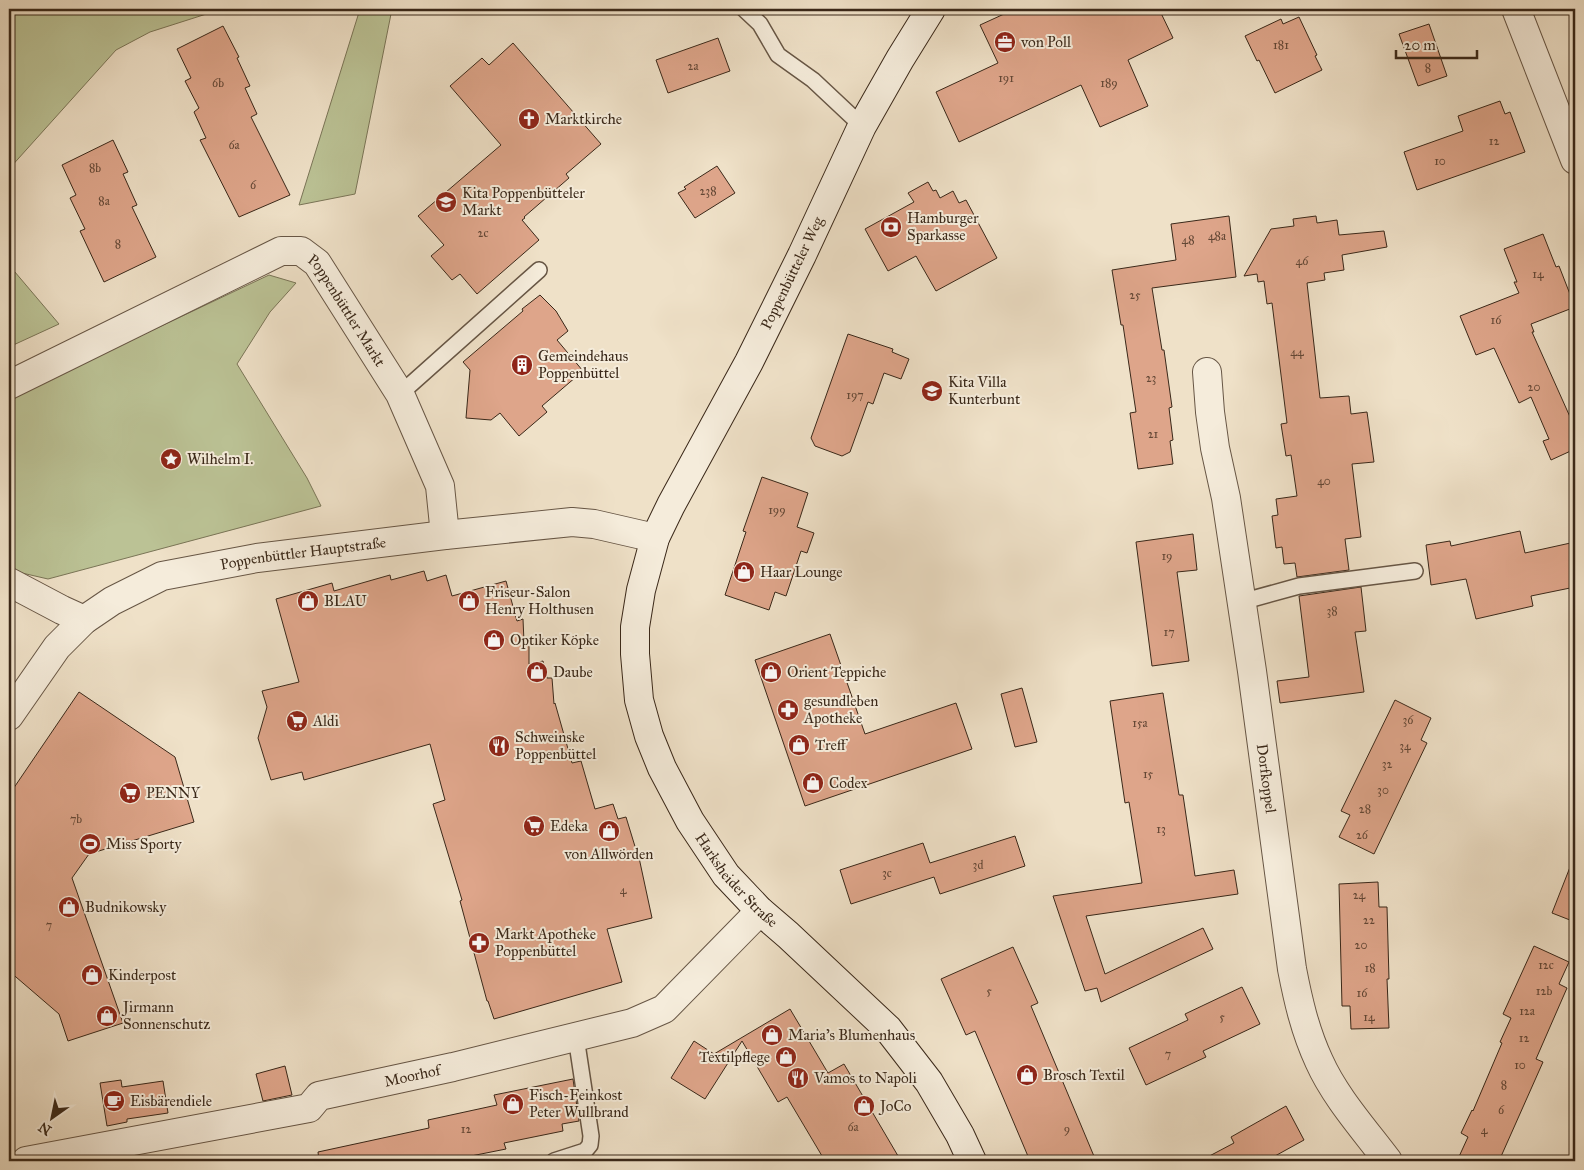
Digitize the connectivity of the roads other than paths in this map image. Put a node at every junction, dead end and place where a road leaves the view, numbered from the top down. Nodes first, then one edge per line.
1 (744, 9) edge
2 (931, 9) edge
3 (1516, 9) edge
4 (862, 126) junction
5 (1575, 160) edge
6 (539, 270) dead end
7 (1207, 372) dead end
8 (9, 385) edge
9 (400, 394) junction
10 (445, 535) junction
11 (656, 538) junction
12 (1415, 571) dead end
13 (9, 582) edge
14 (1241, 602) junction
15 (84, 620) junction
16 (9, 716) edge
17 (760, 911) junction
18 (576, 1037) junction
19 (26, 1161) edge
20 (554, 1161) edge
21 (972, 1161) edge
22 (1388, 1161) edge

1 - 4 lane
2 - 4 street, Poppenbütteler Weg
3 - 5 street
4 - 11 street, Poppenbütteler Weg
6 - 9 lane
7 - 14 street, Dorfkoppel
8 - 9 street, Poppenbüttler Markt
9 - 10 street, Poppenbüttler Markt
10 - 11 street, Poppenbüttler Hauptstraße
10 - 15 street, Poppenbüttler Hauptstraße
11 - 17 street, Harksheider Straße
12 - 14 lane
13 - 15 street
14 - 22 street, Dorfkoppel
15 - 16 street, Poppenbüttler Hauptstraße
17 - 18 street, Moorhof
17 - 21 street, Harksheider Straße
18 - 19 street, Moorhof
18 - 20 lane

